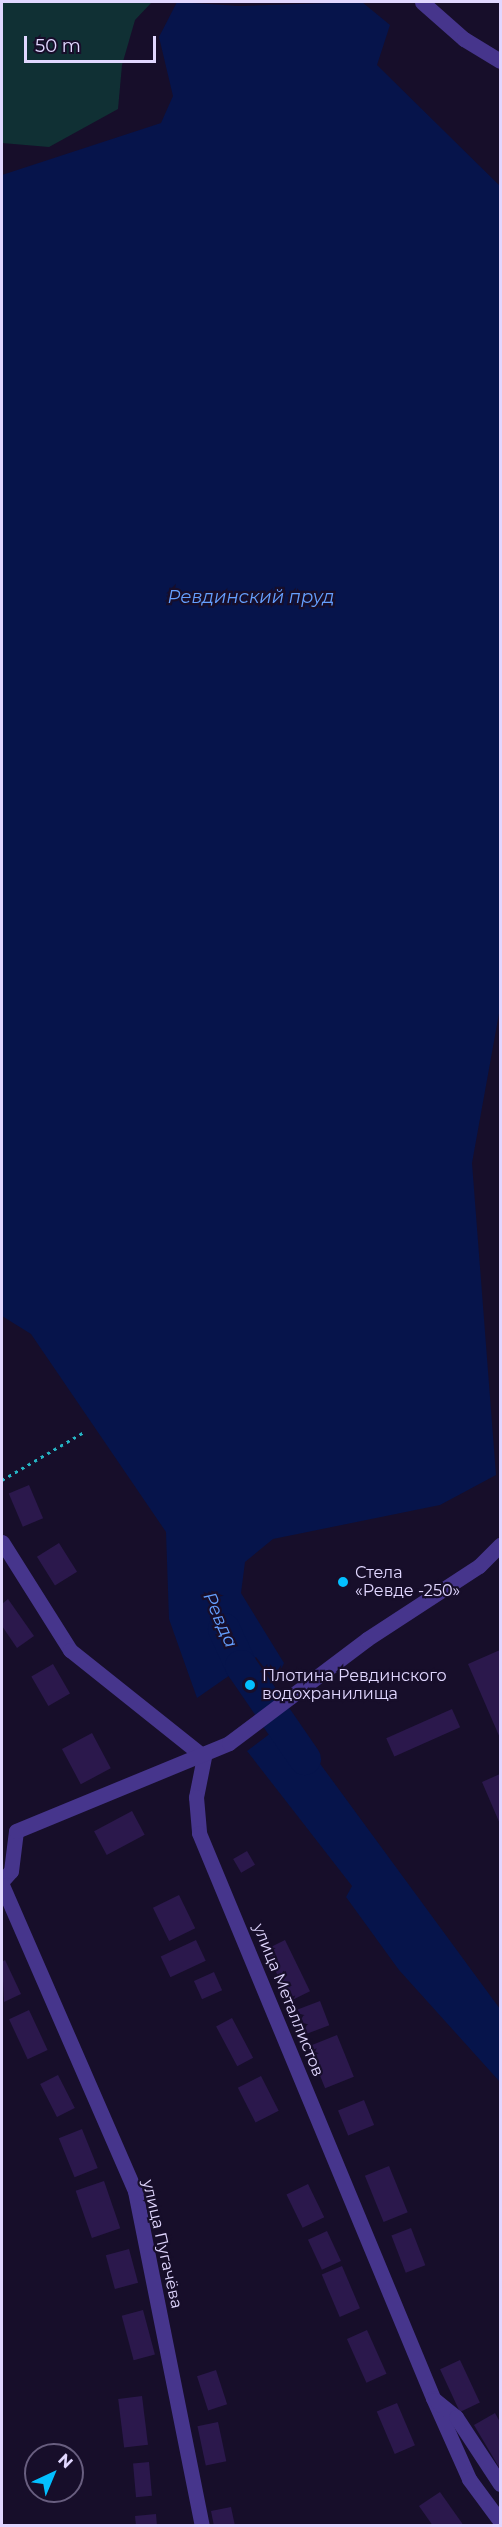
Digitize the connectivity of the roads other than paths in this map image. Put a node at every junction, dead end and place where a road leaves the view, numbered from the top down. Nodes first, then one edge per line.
1 (422, 2) edge
2 (435, 2) edge
3 (441, 18) junction
4 (501, 61) edge
5 (2, 1542) edge
6 (501, 1545) edge
7 (204, 1757) junction
8 (2, 1883) edge
9 (433, 2398) junction
10 (501, 2484) edge
11 (501, 2522) edge
12 (202, 2526) edge

1 - 3 street
2 - 3 street
3 - 4 street
5 - 7 street
6 - 7 street
7 - 8 street
7 - 9 street, улица Металлистов
8 - 12 street, улица Пугачёва
9 - 10 street
9 - 11 street, улица Металлистов

